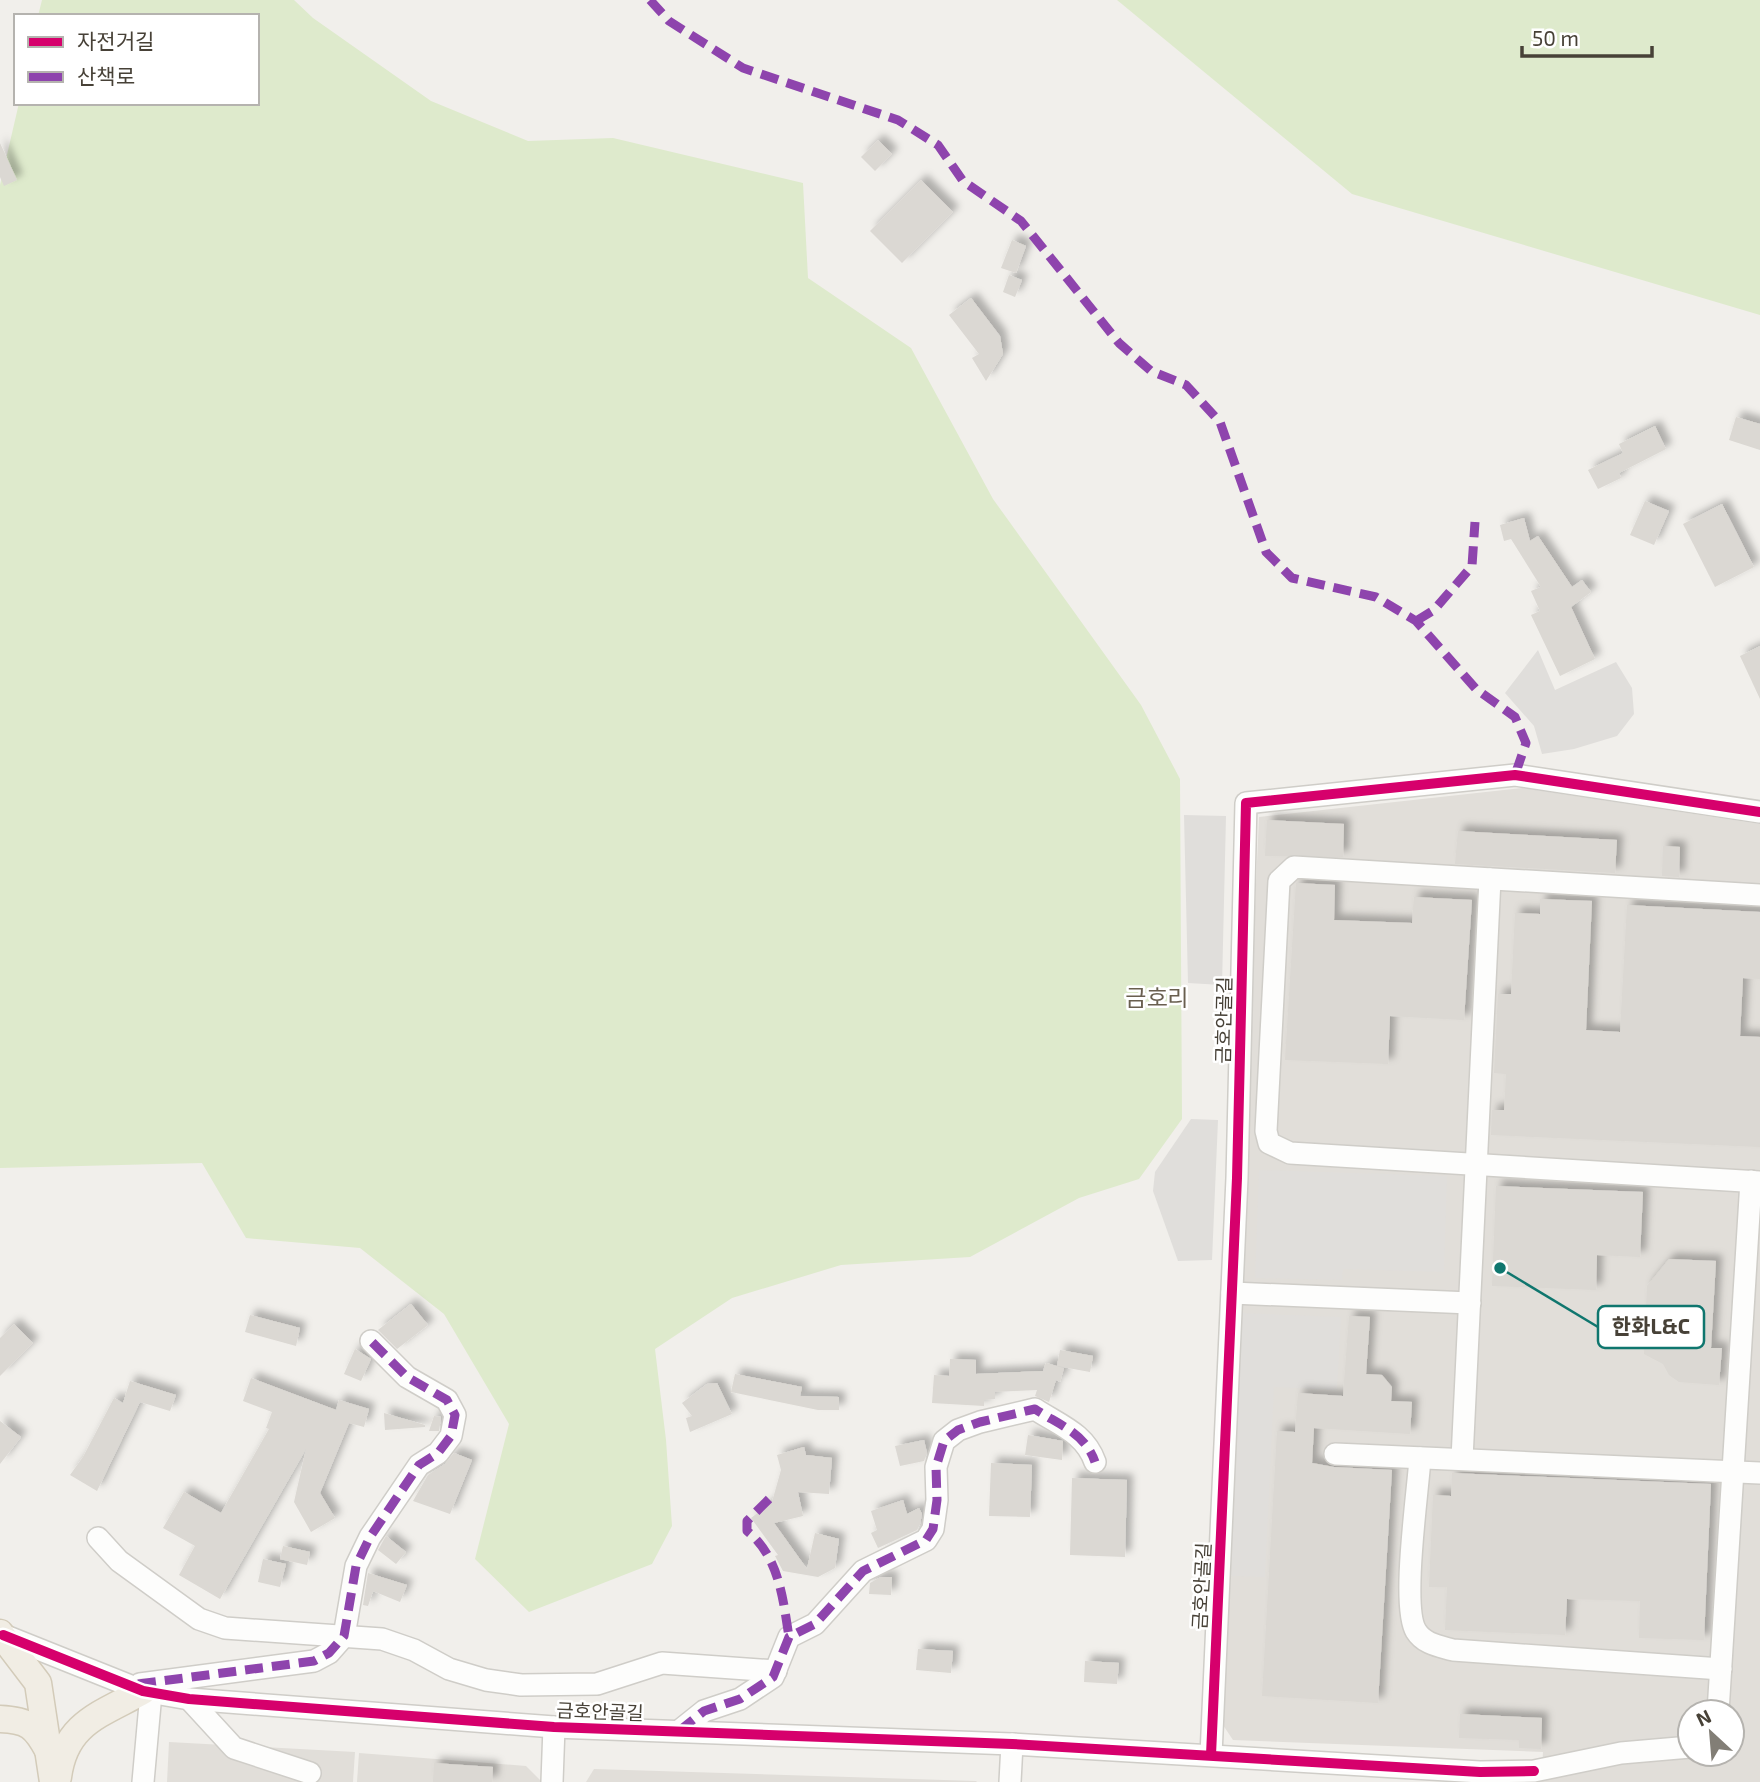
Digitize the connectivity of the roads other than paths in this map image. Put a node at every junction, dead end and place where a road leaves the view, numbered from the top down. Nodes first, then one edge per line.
1 (1760, 812) edge
2 (1490, 879) junction
3 (1760, 895) edge
4 (1476, 1164) junction
5 (1756, 1181) edge
6 (1232, 1293) junction
7 (1470, 1303) junction
8 (371, 1341) dead end
9 (1335, 1454) dead end
10 (1420, 1458) junction
11 (1462, 1460) junction
12 (1094, 1462) dead end
13 (1733, 1471) junction
14 (1760, 1473) edge
15 (99, 1538) dead end
16 (1, 1636) edge
17 (344, 1636) junction
18 (1721, 1669) junction
19 (776, 1671) junction
20 (140, 1690) junction
21 (1719, 1698) edge
22 (189, 1699) junction
23 (0, 1719) edge
24 (554, 1727) junction
25 (679, 1731) junction
26 (1012, 1744) junction
27 (1676, 1747) edge
28 (48, 1752) junction
29 (1211, 1755) junction
30 (310, 1773) dead end
31 (1480, 1777) edge
32 (55, 1782) edge
33 (143, 1782) edge
34 (552, 1782) edge
35 (1010, 1782) edge

1 - 6 street, 금호안골길
2 - 3 street
2 - 4 street
2 - 4 street
4 - 5 street
4 - 7 street
5 - 13 street
6 - 7 street
6 - 29 street, 금호안골길
7 - 11 street
8 - 17 street
9 - 10 street
10 - 11 street
10 - 18 street
11 - 13 street
12 - 19 street
13 - 14 street
13 - 18 street
15 - 17 street
16 - 20 street, 금호안골길
16 - 28 main road
17 - 19 street
17 - 20 street
18 - 21 street
19 - 25 street
20 - 22 street, 금호안골길
20 - 32 main road
20 - 33 street
22 - 24 street, 금호안골길
22 - 30 street
23 - 28 main road
24 - 25 street, 금호안골길
24 - 34 street
25 - 26 street, 금호안골길
26 - 29 street, 금호안골길
26 - 35 street
27 - 31 street, 금호안골길
28 - 32 main road
29 - 31 street, 금호안골길

